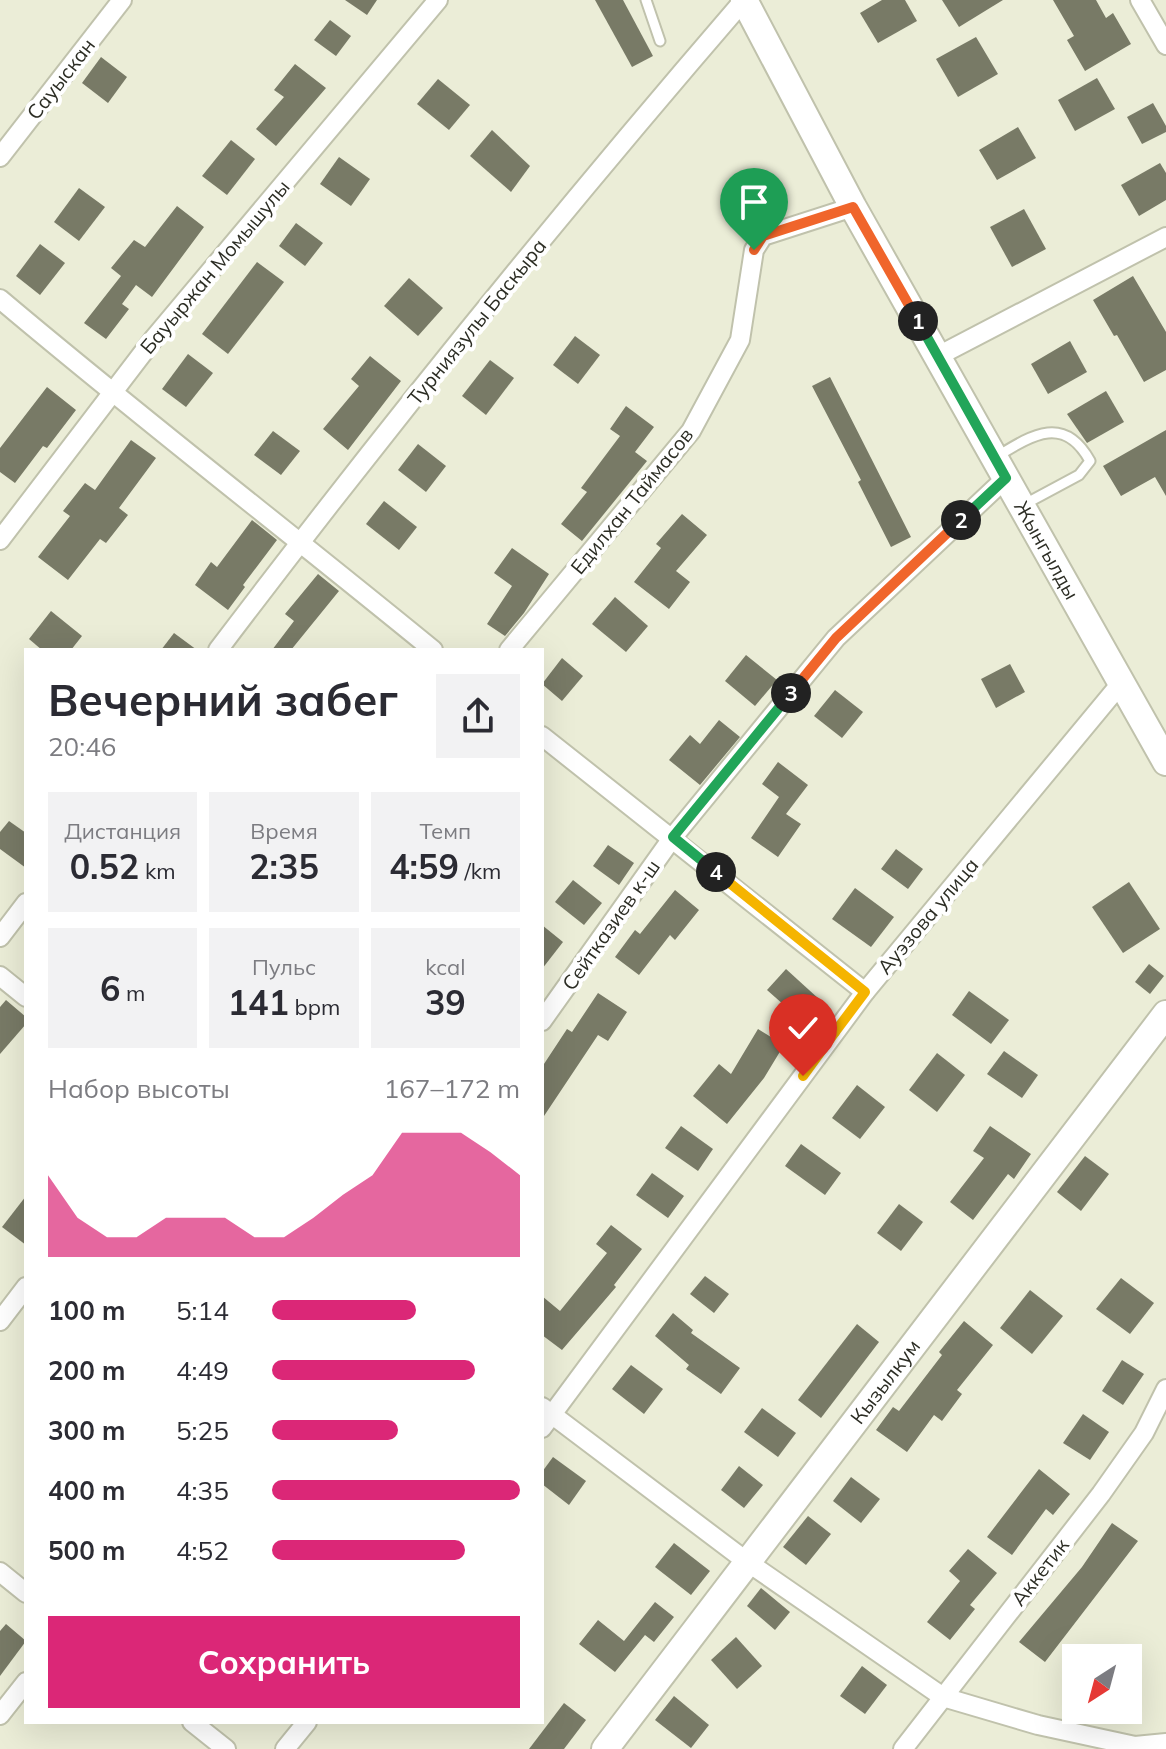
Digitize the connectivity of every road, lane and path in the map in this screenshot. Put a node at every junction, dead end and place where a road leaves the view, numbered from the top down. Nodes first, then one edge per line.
1 (122, 0) edge
2 (438, 0) edge
3 (646, 0) edge
4 (744, 0) edge
5 (1140, 0) edge
6 (660, 41) dead end
7 (1166, 45) edge
8 (0, 157) edge
9 (853, 207) junction
10 (1166, 237) edge
11 (0, 299) edge
12 (938, 356) junction
13 (111, 394) junction
14 (1000, 468) junction
15 (1022, 506) junction
16 (0, 540) edge
17 (300, 541) junction
18 (220, 648) edge
19 (431, 648) edge
20 (511, 648) edge
21 (1122, 682) junction
22 (544, 738) edge
23 (1166, 762) edge
24 (673, 837) junction
25 (24, 906) edge
26 (0, 937) edge
27 (0, 976) edge
28 (865, 992) junction
29 (24, 995) edge
30 (1166, 1014) edge
31 (544, 1018) edge
32 (24, 1290) edge
33 (0, 1321) edge
34 (1166, 1389) edge
35 (545, 1417) edge
36 (746, 1561) junction
37 (0, 1572) edge
38 (24, 1591) edge
39 (24, 1685) edge
40 (943, 1697) junction
41 (0, 1715) edge
42 (195, 1724) edge
43 (305, 1724) edge
44 (1166, 1743) edge
45 (226, 1749) edge
46 (285, 1749) edge
47 (605, 1749) edge
48 (903, 1749) edge

1 - 8 street, Сауыскан
2 - 13 street, Бауыржан Момышулы
3 - 6 lane
4 - 9 street, Жынгылды
4 - 17 street, Турниязулы Баскыра
5 - 7 street
9 - 12 street, Жынгылды
9 - 20 street, Едилхан Таймасов
10 - 12 street
11 - 13 street
12 - 14 street, Жынгылды
13 - 16 street, Бауыржан Момышулы
13 - 17 street
14 - 15 street, Жынгылды
14 - 15 lane
14 - 24 street, Сейтказиев к-ш
15 - 21 street, Жынгылды
17 - 18 street, Турниязулы Баскыра
17 - 19 street
21 - 23 street, Жынгылды
21 - 28 street, Ауэзова улица
22 - 24 street
24 - 28 street
24 - 31 street, Сейтказиев к-ш
25 - 26 street
27 - 29 street
28 - 35 street, Ауэзова улица
30 - 36 street, Кызылкум
32 - 33 street
34 - 40 street, Аккетик
35 - 36 street
36 - 40 street
36 - 47 street, Кызылкум
37 - 38 street
39 - 41 street
40 - 44 street
40 - 48 street, Аккетик
42 - 45 street
43 - 46 street

